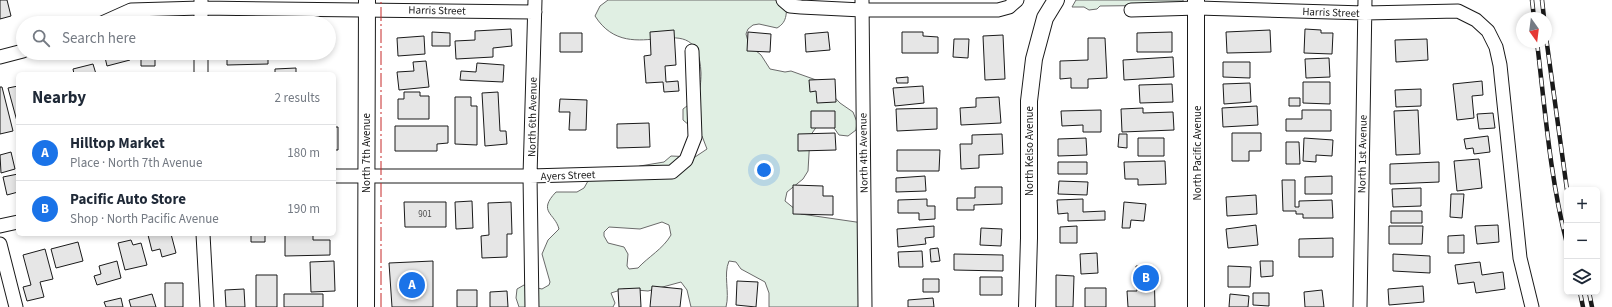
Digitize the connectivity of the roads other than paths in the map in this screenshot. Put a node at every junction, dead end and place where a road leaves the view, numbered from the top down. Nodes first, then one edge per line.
1 (1017, 0) edge
2 (1056, 0) edge
3 (786, 3) edge
4 (201, 4) edge
5 (1197, 4) edge
6 (367, 5) edge
7 (862, 5) edge
8 (535, 6) edge
9 (1365, 6) edge
10 (1131, 10) dead end
11 (118, 16) edge
12 (201, 16) edge
13 (692, 50) dead end
14 (16, 53) edge
15 (0, 57) edge
16 (201, 60) edge
17 (201, 72) edge
18 (336, 176) edge
19 (366, 176) junction
20 (530, 176) junction
21 (16, 222) edge
22 (0, 226) edge
23 (203, 236) edge
24 (0, 244) edge
25 (16, 307) edge
26 (206, 307) edge
27 (366, 307) edge
28 (532, 307) edge
29 (865, 307) edge
30 (1027, 307) edge
31 (1196, 307) edge
32 (1360, 307) edge
33 (1532, 307) edge

1 - 7 street
2 - 30 street, North Kelso Avenue
3 - 7 street
4 - 6 street, Harris Street
4 - 11 street, Harris Street
4 - 12 street
5 - 9 street, Harris Street
5 - 10 street, Harris Street
5 - 31 street, North Pacific Avenue
6 - 8 street, Harris Street
6 - 19 street, North 7th Avenue
7 - 29 street, North 4th Avenue
8 - 20 street, North 6th Avenue
9 - 32 street, North 1st Avenue
9 - 33 street, Harris Street
13 - 20 street, Ayers Street
14 - 15 street
16 - 17 street
18 - 19 street, Ayers Street
19 - 20 street, Ayers Street
19 - 27 street, North 7th Avenue
20 - 28 street, North 6th Avenue
21 - 22 street
23 - 26 street
24 - 25 street

